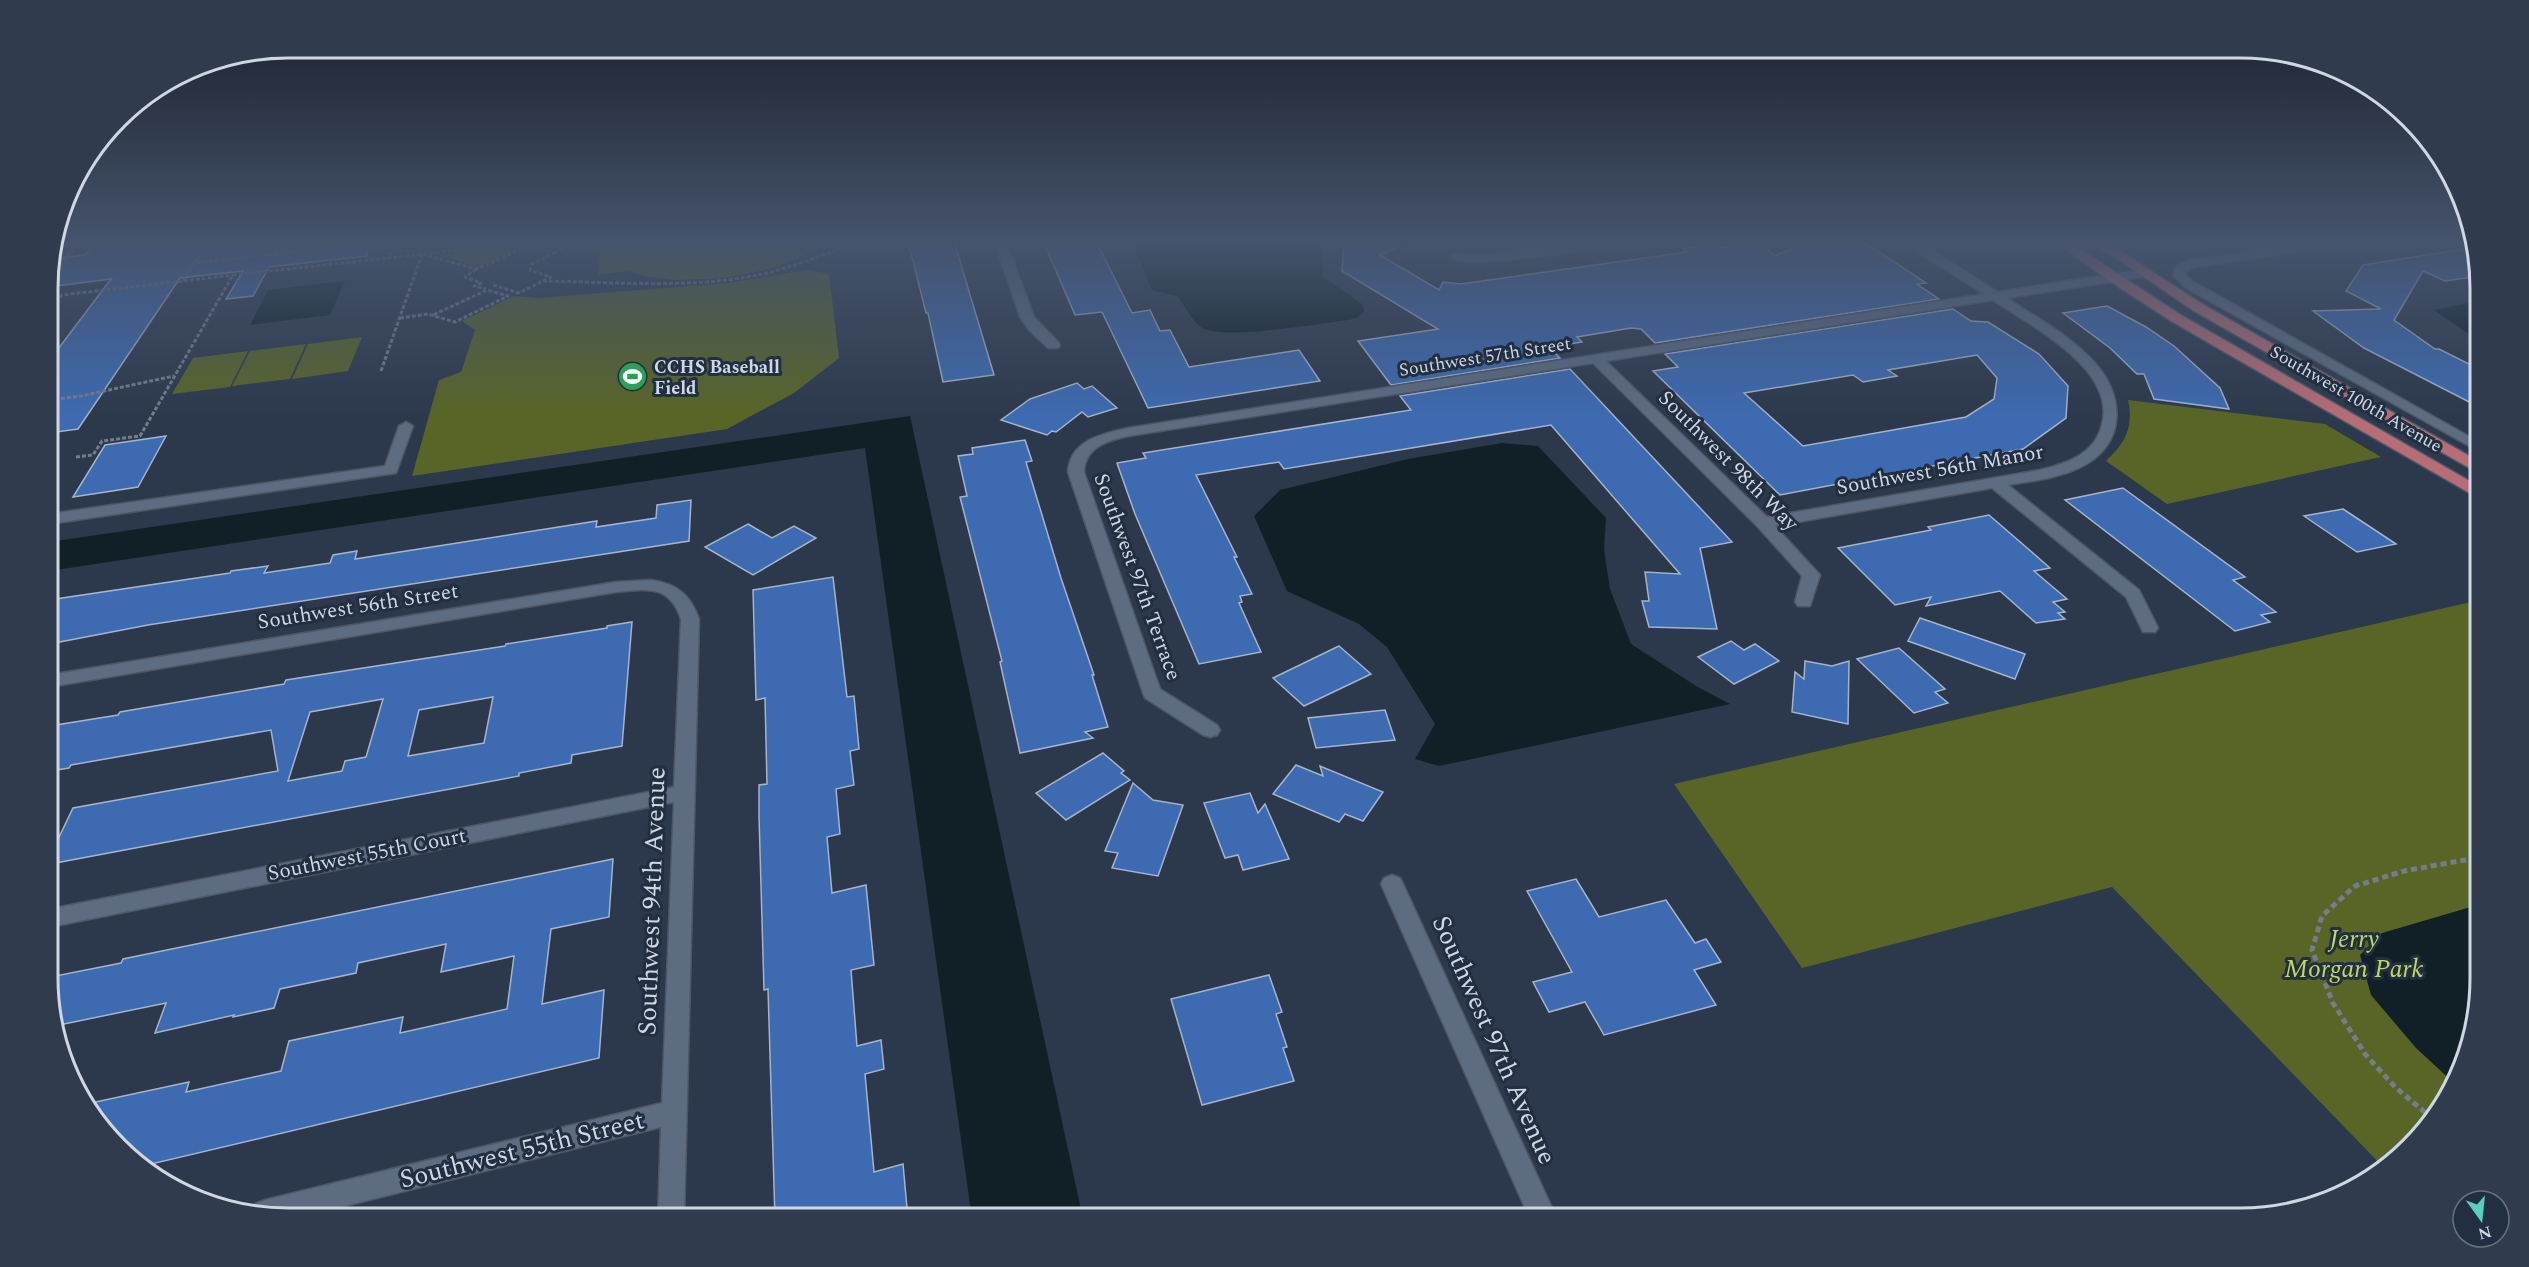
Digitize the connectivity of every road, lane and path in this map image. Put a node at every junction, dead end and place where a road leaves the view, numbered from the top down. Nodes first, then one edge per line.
1 (219, 300) edge
2 (406, 300) edge
3 (465, 300) edge
4 (500, 300) edge
5 (1021, 300) edge
6 (1968, 300) edge
7 (2001, 300) edge
8 (2147, 300) edge
9 (2189, 300) edge
10 (2217, 300) edge
11 (433, 315) junction
12 (400, 318) junction
13 (1053, 345) dead end
14 (1595, 358) junction
15 (381, 371) dead end
16 (175, 376) junction
17 (58, 399) edge
18 (406, 426) dead end
19 (2470, 442) edge
20 (1084, 448) joint
21 (76, 457) dead end
22 (2470, 463) edge
23 (1995, 483) junction
24 (2470, 488) edge
25 (58, 518) edge
26 (1763, 523) junction
27 (674, 591) joint
28 (1804, 602) dead end
29 (2149, 628) dead end
30 (58, 680) edge
31 (1210, 730) dead end
32 (684, 793) junction
33 (2470, 859) edge
34 (1392, 884) dead end
35 (58, 916) edge
36 (674, 1112) junction
37 (2427, 1114) edge
38 (289, 1208) edge
39 (671, 1208) edge
40 (1539, 1208) edge

1 - 16 path
2 - 12 path
3 - 11 path
4 - 11 path
5 - 13 street
6 - 14 street, Southwest 57th Street
7 - 23 street, Southwest 56th Manor
8 - 24 main road, Southwest 100th Avenue
9 - 22 main road, Southwest 100th Avenue
10 - 19 street, Southwest 100th Avenue
11 - 12 path
12 - 15 path
14 - 20 street, Southwest 57th Street
14 - 26 street, Southwest 98th Way
16 - 17 path
16 - 21 path
18 - 25 street
20 - 31 street, Southwest 97th Terrace
23 - 26 street, Southwest 56th Manor
23 - 29 street
26 - 28 street, Southwest 98th Way
27 - 30 street, Southwest 56th Street
27 - 32 street, Southwest 94th Avenue
32 - 35 street, Southwest 55th Court
32 - 36 street, Southwest 94th Avenue
33 - 37 path
34 - 40 street, Southwest 97th Avenue
36 - 38 street, Southwest 55th Street
36 - 39 street, Southwest 94th Avenue

